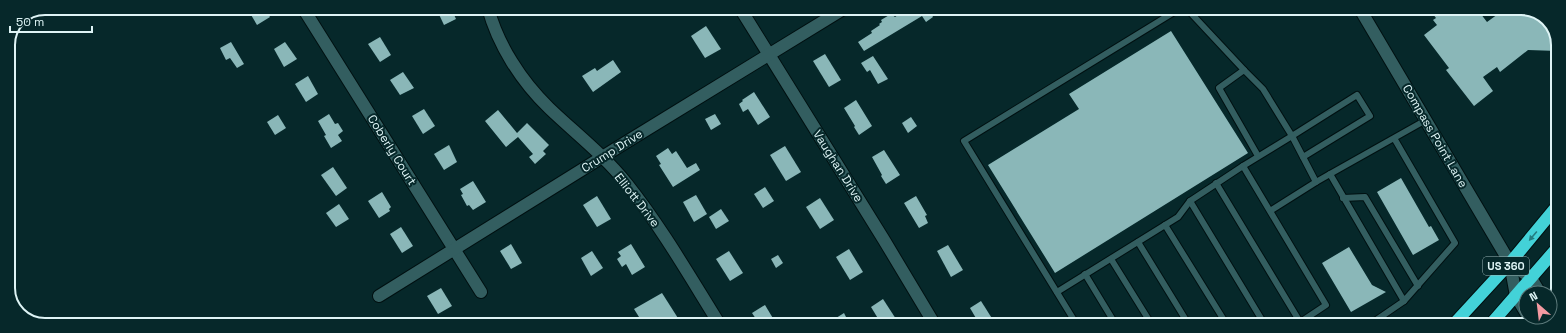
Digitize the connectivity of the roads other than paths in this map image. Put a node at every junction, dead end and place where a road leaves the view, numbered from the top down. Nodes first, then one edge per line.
1 (307, 15) edge
2 (491, 15) edge
3 (744, 15) edge
4 (834, 15) edge
5 (1167, 15) edge
6 (1193, 15) edge
7 (1364, 15) edge
8 (769, 55) junction
9 (1244, 70) junction
10 (1426, 120) junction
11 (1292, 136) junction
12 (1394, 138) junction
13 (1258, 156) junction
14 (602, 157) junction
15 (1302, 157) junction
16 (1243, 166) junction
17 (1330, 174) junction
18 (1316, 182) junction
19 (1216, 183) junction
20 (1343, 198) junction
21 (1190, 200) junction
22 (1270, 211) junction
23 (1551, 214) edge
24 (1165, 225) junction
25 (1138, 242) junction
26 (454, 250) junction
27 (1551, 255) edge
28 (1111, 259) junction
29 (1510, 263) junction
30 (1085, 274) junction
31 (1531, 278) junction
32 (1535, 285) edge
33 (1418, 286) junction
34 (481, 292) dead end
35 (1057, 292) junction
36 (379, 296) dead end
37 (1516, 296) junction
38 (1518, 299) edge
39 (1404, 302) junction
40 (716, 318) edge
41 (931, 318) edge
42 (1073, 318) edge
43 (1112, 318) edge
44 (1148, 318) edge
45 (1185, 318) edge
46 (1223, 318) edge
47 (1261, 318) edge
48 (1295, 318) edge
49 (1307, 318) edge
50 (1379, 318) edge
51 (1459, 318) edge
52 (1496, 318) edge

1 - 26 street, Coberly Court
2 - 14 street, Elliott Drive
3 - 8 street, Vaughan Drive
4 - 8 street, Crump Drive
5 - 35 lane
6 - 9 lane
7 - 10 street, Compass Point Lane
8 - 14 street, Crump Drive
8 - 41 street, Vaughan Drive
9 - 11 lane
9 - 13 lane
10 - 12 lane
10 - 29 street, Compass Point Lane
11 - 13 lane
11 - 15 lane
11 - 15 lane
12 - 17 lane
12 - 33 lane
13 - 16 lane
14 - 26 street, Crump Drive
14 - 40 street, Elliott Drive
15 - 18 lane
16 - 19 lane
16 - 22 lane
17 - 18 lane
17 - 20 lane
18 - 22 lane
19 - 21 lane
19 - 48 lane
20 - 33 lane
20 - 39 lane
21 - 24 lane
21 - 47 lane
22 - 49 lane
23 -> 29 highway, US 360
24 - 25 lane
24 - 46 lane
25 - 28 lane
25 - 45 lane
26 - 34 street, Coberly Court
26 - 36 street, Crump Drive
27 - 31 highway, US 360
28 - 30 lane
28 - 44 lane
29 - 31 street, Compass Point Lane
29 - 37 street, Compass Point Lane
29 - 51 highway, US 360
30 - 35 lane
30 - 43 lane
31 - 32 street, Compass Point Lane
31 - 37 highway, US 360
33 - 39 lane
35 - 42 lane
37 - 38 street, Compass Point Lane
37 - 52 highway, US 360
39 - 50 lane

